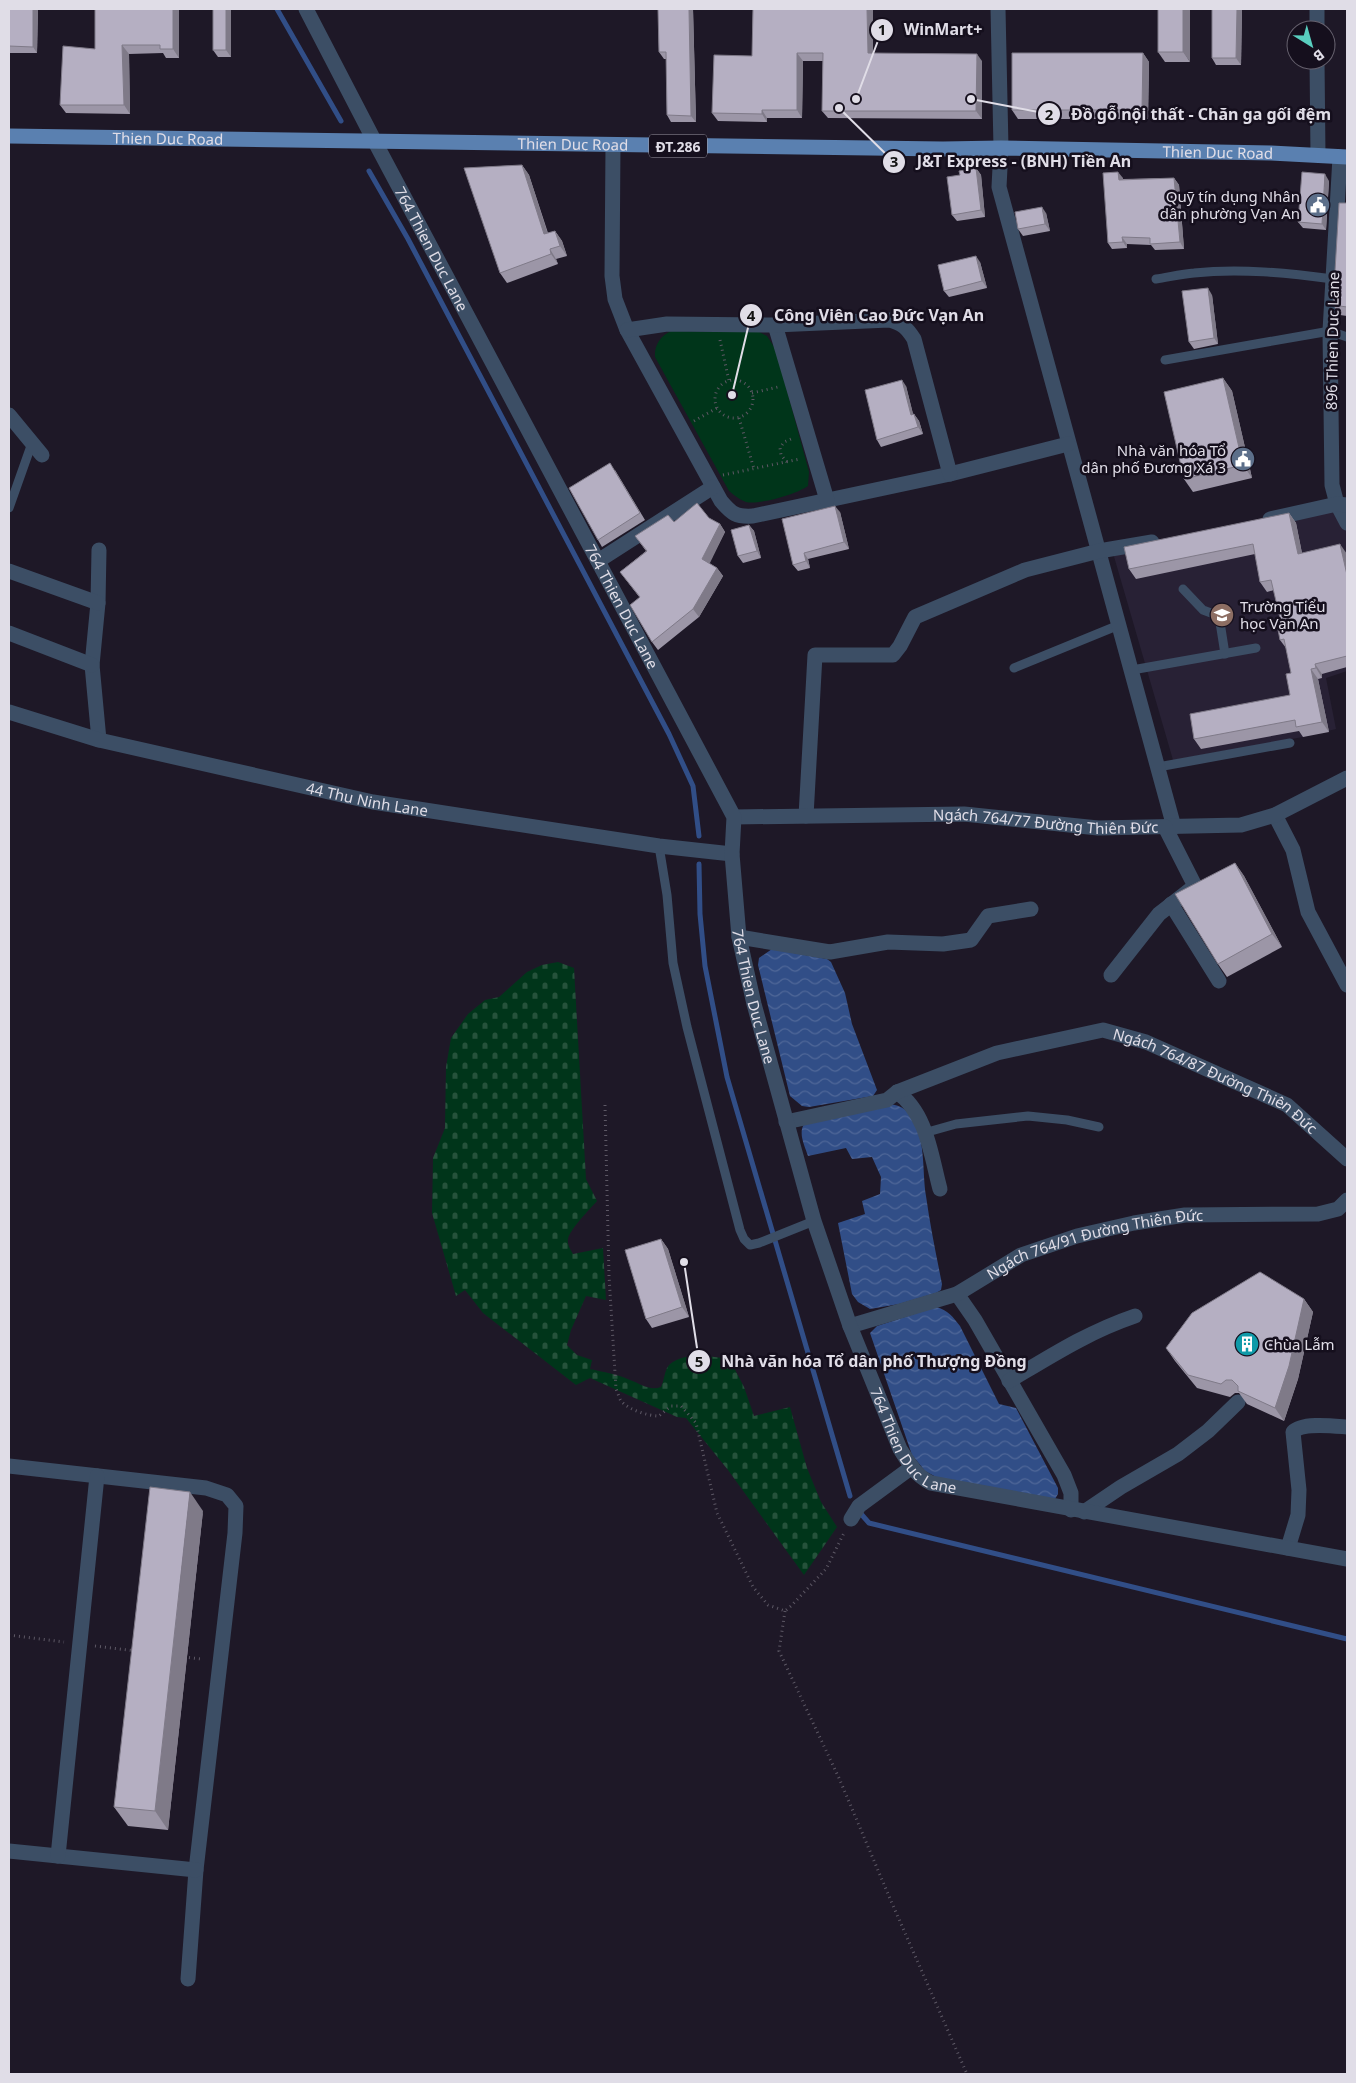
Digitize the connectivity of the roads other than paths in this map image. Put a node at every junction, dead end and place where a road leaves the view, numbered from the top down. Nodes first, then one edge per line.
1 (306, 9) edge
2 (998, 9) edge
3 (1317, 70) edge
4 (9, 136) edge
5 (376, 142) junction
6 (613, 145) junction
7 (1001, 148) junction
8 (1318, 155) junction
9 (1344, 157) edge
10 (1156, 279) dead end
11 (1333, 279) junction
12 (775, 325) junction
13 (628, 330) junction
14 (1330, 331) junction
15 (1347, 337) edge
16 (1164, 360) dead end
17 (9, 415) edge
18 (1068, 444) junction
19 (37, 449) joint
20 (950, 474) junction
21 (718, 481) junction
22 (827, 500) junction
23 (1342, 504) edge
24 (9, 508) edge
25 (1253, 523) edge
26 (1347, 523) edge
27 (1166, 539) edge
28 (99, 550) dead end
29 (1099, 551) junction
30 (598, 561) junction
31 (9, 571) edge
32 (1184, 589) dead end
33 (98, 603) junction
34 (1119, 624) junction
35 (9, 633) edge
36 (1256, 648) dead end
37 (1226, 654) junction
38 (92, 664) junction
39 (1014, 668) dead end
40 (1132, 670) junction
41 (9, 712) edge
42 (99, 740) junction
43 (1290, 743) dead end
44 (1158, 767) junction
45 (1347, 778) edge
46 (1275, 815) junction
47 (806, 816) junction
48 (734, 817) junction
49 (1170, 827) junction
50 (658, 846) junction
51 (732, 854) junction
52 (1171, 904) junction
53 (1031, 908) dead end
54 (739, 937) junction
55 (1111, 975) dead end
56 (1219, 981) edge
57 (1347, 985) edge
58 (897, 1092) junction
59 (786, 1122) junction
60 (1099, 1127) dead end
61 (924, 1133) junction
62 (1347, 1160) edge
63 (940, 1189) dead end
64 (1347, 1200) edge
65 (814, 1221) junction
66 (957, 1294) junction
67 (1135, 1316) dead end
68 (850, 1326) junction
69 (1009, 1381) junction
70 (1238, 1402) edge
71 (1347, 1427) edge
72 (9, 1466) edge
73 (912, 1468) junction
74 (97, 1476) junction
75 (1078, 1511) junction
76 (851, 1520) road end
77 (1288, 1548) junction
78 (1347, 1559) edge
79 (9, 1851) edge
80 (58, 1856) junction
81 (196, 1870) junction
82 (188, 1979) dead end

1 - 5 street, 764 Thien Duc Lane
2 - 7 street
3 - 8 street
4 - 5 main road, Thien Duc Road / ĐT.286
5 - 6 main road, Thien Duc Road / ĐT.286
5 - 30 street, 764 Thien Duc Lane
6 - 7 main road, Thien Duc Road / ĐT.286
6 - 13 street
7 - 8 main road, Thien Duc Road / ĐT.286
7 - 18 street
8 - 9 main road, Thien Duc Road / ĐT.286
9 - 11 street, 896 Thien Duc Lane
10 - 11 lane
11 - 14 street, 896 Thien Duc Lane
12 - 13 street
12 - 20 street
12 - 22 street
13 - 21 street
14 - 15 lane
14 - 16 lane
14 - 23 street, 896 Thien Duc Lane
17 - 19 street
18 - 20 street
18 - 29 street
19 - 24 lane
20 - 22 street
21 - 22 street
21 - 30 street
23 - 25 street
23 - 26 street, 896 Thien Duc Lane
27 - 29 street
28 - 33 street
29 - 34 street
29 - 47 street
30 - 48 street, 764 Thien Duc Lane
31 - 33 street
32 - 37 lane
33 - 38 street
34 - 39 lane
34 - 40 street
35 - 38 street
36 - 37 lane
37 - 40 lane
38 - 42 street
40 - 44 street
41 - 42 street, 44 Thu Ninh Lane
42 - 50 street, 44 Thu Ninh Lane
43 - 44 lane
44 - 49 street
45 - 46 street, Ngách 764/77 Đường Thiên Đức
46 - 49 street, Ngách 764/77 Đường Thiên Đức
46 - 57 street
47 - 48 street, Ngách 764/77 Đường Thiên Đức
47 - 49 street, Ngách 764/77 Đường Thiên Đức
48 - 51 street, 764 Thien Duc Lane
49 - 52 street
50 - 51 street, 44 Thu Ninh Lane
50 - 65 lane
51 - 54 street, 764 Thien Duc Lane
52 - 55 street
52 - 56 street
53 - 54 street
54 - 59 street, 764 Thien Duc Lane
58 - 59 street, Ngách 764/87 Đường Thiên Đức
58 - 61 street
58 - 62 street, Ngách 764/87 Đường Thiên Đức
59 - 65 street, 764 Thien Duc Lane
60 - 61 lane
61 - 63 street
64 - 66 street, Ngách 764/91 Đường Thiên Đức
65 - 68 street, 764 Thien Duc Lane
66 - 68 street, Ngách 764/91 Đường Thiên Đức
66 - 69 street
67 - 69 street
68 - 73 street, 764 Thien Duc Lane
69 - 75 street
70 - 75 street
71 - 77 street
72 - 74 street
73 - 75 street, 764 Thien Duc Lane
73 - 76 street
74 - 80 street
74 - 81 street
75 - 77 street, 764 Thien Duc Lane
77 - 78 street, 764 Thien Duc Lane
79 - 80 street
80 - 81 street
81 - 82 street

